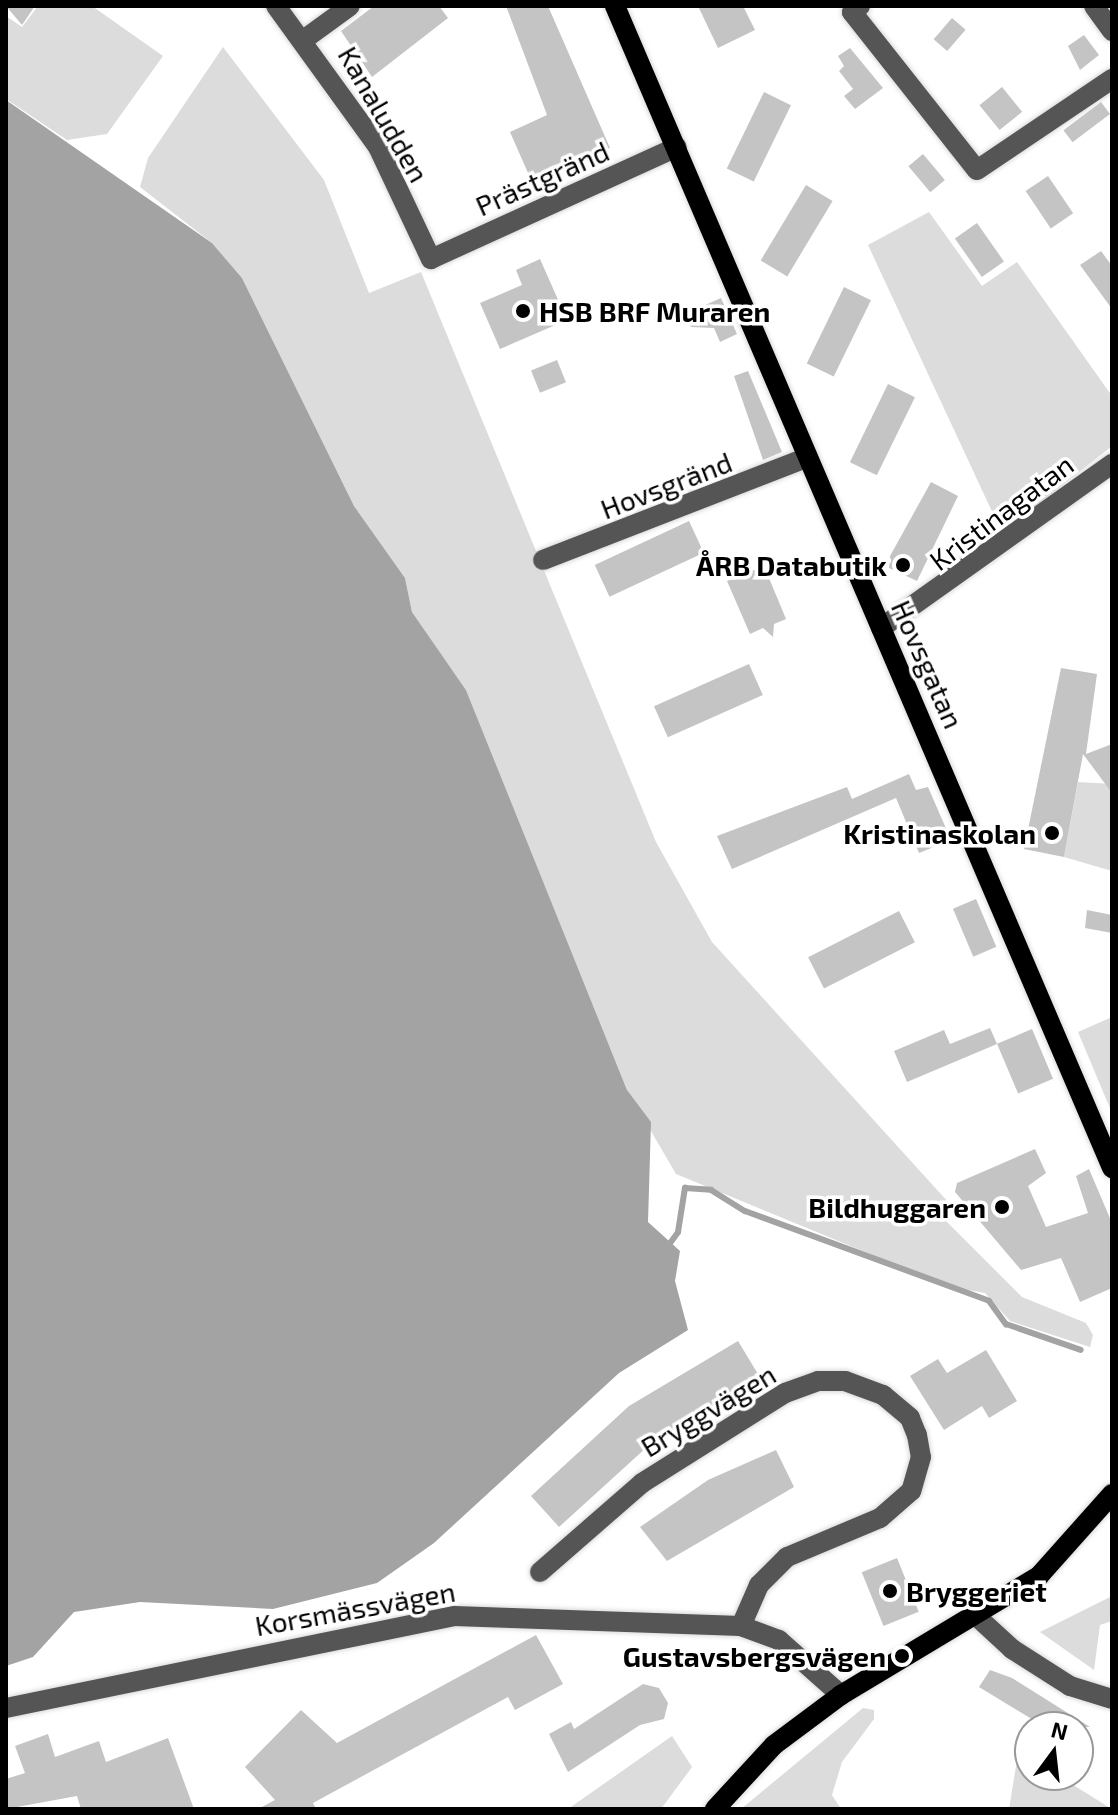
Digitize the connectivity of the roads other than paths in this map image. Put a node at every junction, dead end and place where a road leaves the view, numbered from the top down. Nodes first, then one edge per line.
1 (276, 6) edge
2 (350, 6) edge
3 (615, 6) edge
4 (1094, 6) edge
5 (856, 9) edge
6 (1112, 31) edge
7 (306, 38) junction
8 (1112, 79) edge
9 (677, 147) junction
10 (431, 259) joint
11 (808, 457) junction
12 (1112, 464) edge
13 (543, 560) dead end
14 (881, 628) junction
15 (1112, 1168) edge
16 (1112, 1494) edge
17 (540, 1572) dead end
18 (974, 1614) junction
19 (741, 1626) junction
20 (841, 1695) junction
21 (1112, 1699) edge
22 (6, 1708) edge
23 (715, 1809) edge

1 - 7 street, Kanaludden
2 - 7 street
3 - 9 main road, Hovsgatan
4 - 6 street
5 - 8 street
7 - 10 street, Kanaludden
9 - 10 street, Prästgränd
9 - 11 main road, Hovsgatan
11 - 13 street, Hovsgränd
11 - 14 main road, Hovsgatan
12 - 14 street, Kristinagatan
14 - 15 main road, Hovsgatan
16 - 18 main road
17 - 19 street, Bryggvägen
18 - 20 main road
18 - 21 street
19 - 20 street, Korsmässvägen
19 - 22 street, Korsmässvägen
20 - 23 main road

